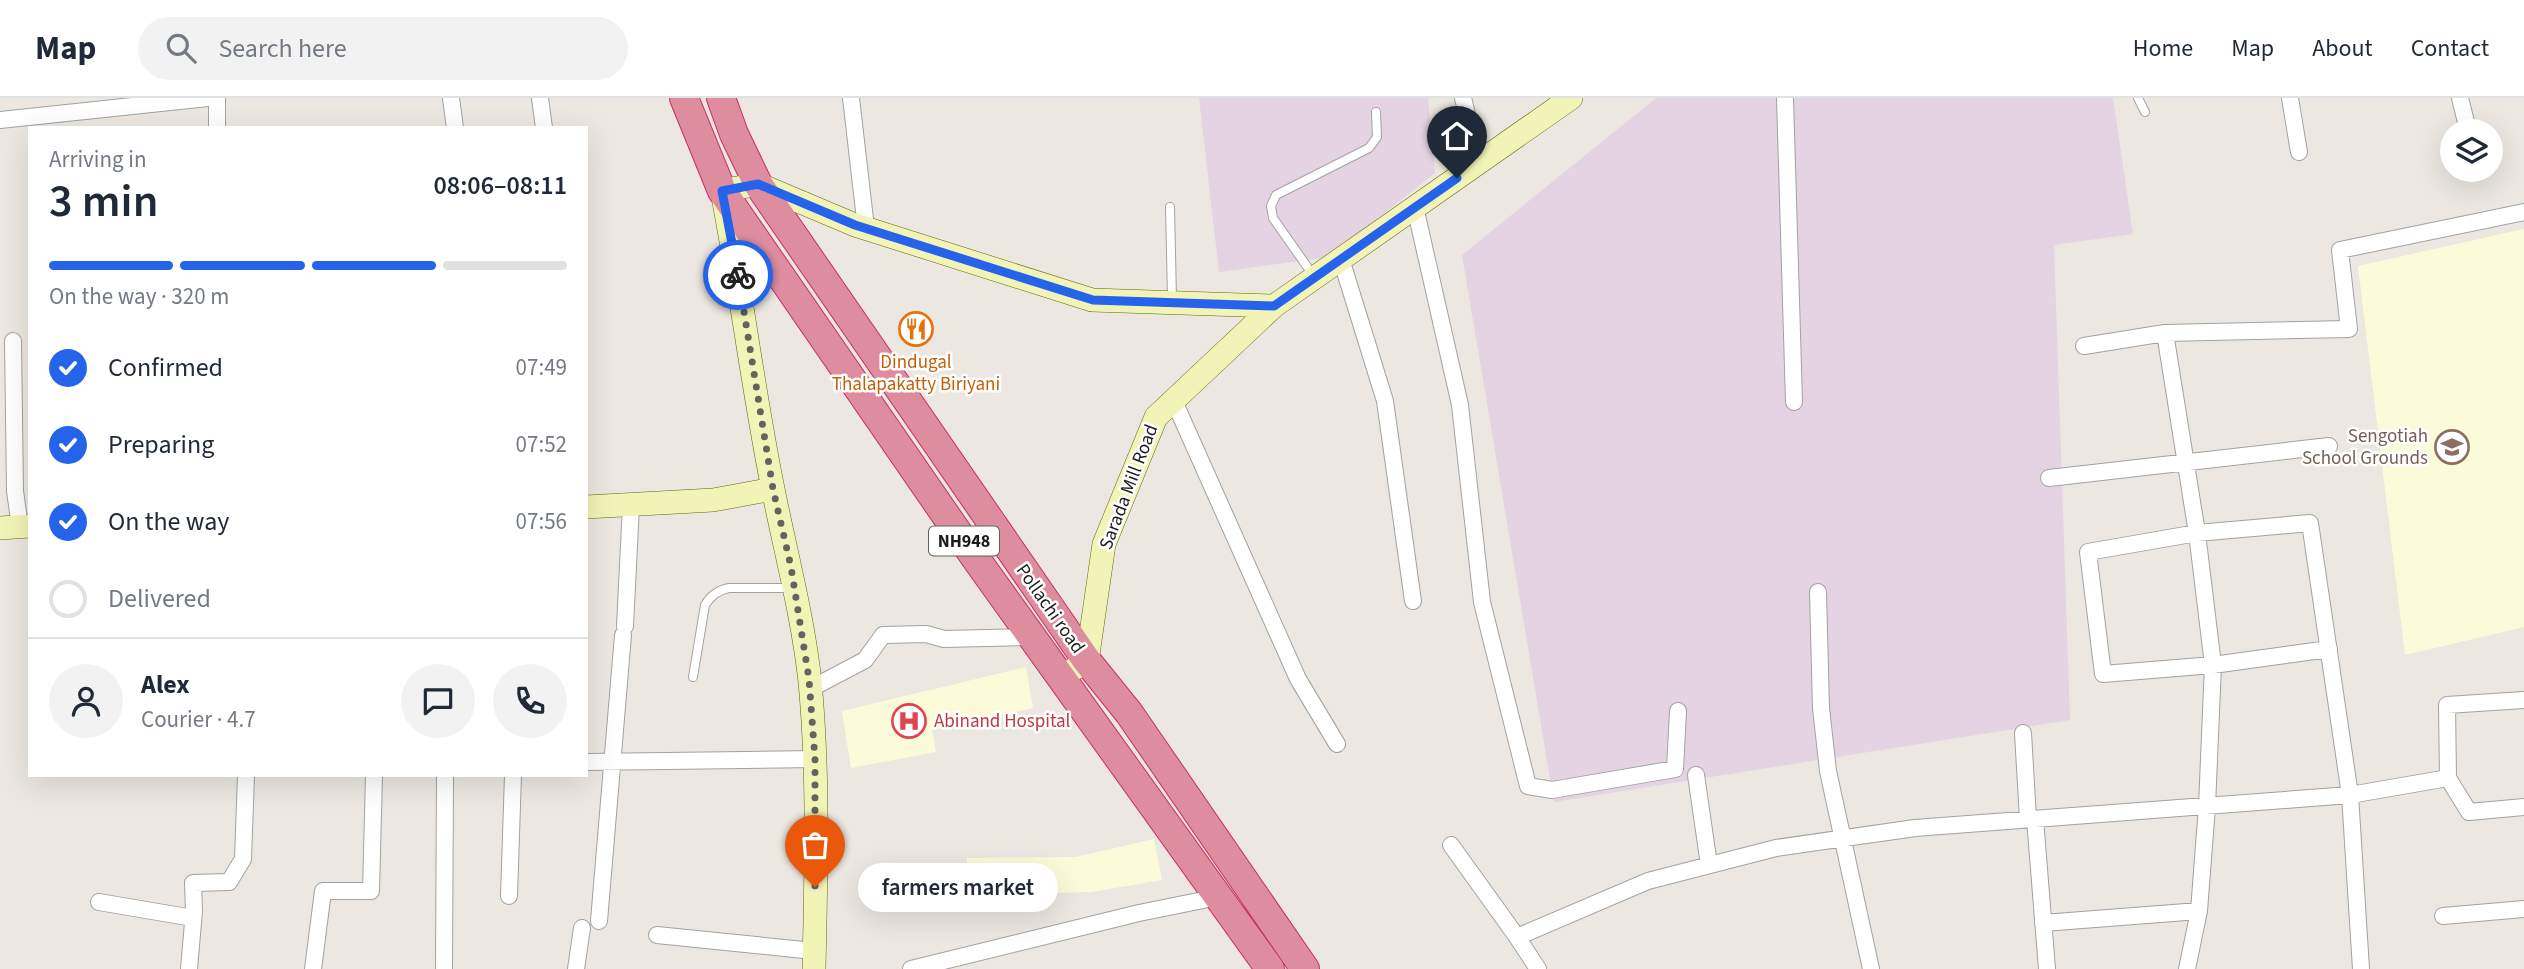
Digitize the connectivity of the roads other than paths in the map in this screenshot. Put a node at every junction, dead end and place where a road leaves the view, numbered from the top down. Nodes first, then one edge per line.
1 (208, 98) edge
2 (217, 98) edge
3 (451, 98) edge
4 (540, 98) edge
5 (684, 98) edge
6 (721, 98) edge
7 (851, 98) edge
8 (1463, 98) edge
9 (1571, 98) edge
10 (1785, 98) edge
11 (2138, 98) edge
12 (2290, 98) edge
13 (2460, 98) edge
14 (1376, 112) dead end
15 (2145, 112) dead end
16 (2465, 119) edge
17 (0, 120) edge
18 (217, 126) edge
19 (455, 126) edge
20 (544, 126) edge
21 (2300, 152) dead end
22 (1479, 163) junction
23 (758, 184) junction
24 (722, 191) junction
25 (1170, 207) dead end
26 (1415, 207) junction
27 (2524, 212) edge
28 (866, 228) junction
29 (1341, 259) junction
30 (1314, 278) junction
31 (1172, 302) junction
32 (1274, 306) junction
33 (2165, 333) junction
34 (13, 341) dead end
35 (2084, 346) dead end
36 (1174, 401) junction
37 (1794, 402) dead end
38 (2329, 446) dead end
39 (2185, 462) junction
40 (2049, 478) dead end
41 (773, 489) junction
42 (631, 505) junction
43 (588, 507) edge
44 (17, 527) edge
45 (2197, 533) junction
46 (794, 588) junction
47 (1818, 592) dead end
48 (1413, 601) dead end
49 (1032, 637) junction
50 (2329, 649) junction
51 (1087, 661) junction
52 (2213, 665) junction
53 (693, 677) dead end
54 (1061, 677) junction
55 (810, 689) junction
56 (2524, 700) edge
57 (1678, 711) dead end
58 (2023, 733) dead end
59 (1337, 744) dead end
60 (815, 759) junction
61 (588, 762) edge
62 (613, 762) junction
63 (1696, 775) dead end
64 (246, 777) edge
65 (374, 777) edge
66 (445, 777) edge
67 (513, 777) edge
68 (2448, 778) junction
69 (2350, 795) junction
70 (2207, 806) junction
71 (2524, 807) edge
72 (2032, 819) junction
73 (1844, 838) junction
74 (1451, 845) dead end
75 (1709, 865) junction
76 (509, 896) dead end
77 (1218, 897) junction
78 (99, 902) dead end
79 (2524, 909) edge
80 (2199, 911) junction
81 (2443, 916) dead end
82 (193, 918) junction
83 (599, 921) dead end
84 (2043, 922) junction
85 (582, 928) dead end
86 (657, 935) dead end
87 (1517, 937) junction
88 (814, 960) edge
89 (189, 969) edge
90 (313, 969) edge
91 (444, 969) edge
92 (576, 969) edge
93 (911, 969) edge
94 (1270, 969) edge
95 (1305, 969) edge
96 (1538, 969) edge
97 (1871, 969) edge
98 (2047, 969) edge
99 (2188, 969) edge
100 (2361, 969) edge

1 - 17 street
2 - 18 street
3 - 19 street
4 - 20 street
5 - 24 highway, NH948
6 - 23 highway, Pollachi road / NH948
7 - 28 street
8 - 22 street
9 - 22 main road, Sarada Mill Road
10 - 37 street
11 - 15 lane
12 - 21 street
13 - 16 street
14 - 30 lane
22 - 26 main road, Sarada Mill Road
23 - 24 main road
23 - 28 main road
23 - 51 highway, Pollachi road / NH948
24 - 41 main road
24 - 49 highway, NH948
25 - 31 lane
26 - 29 main road, Sarada Mill Road
26 - 57 street
27 - 33 street
28 - 31 main road
29 - 30 main road, Sarada Mill Road
29 - 48 street
30 - 32 main road, Sarada Mill Road
31 - 32 main road
32 - 36 main road, Sarada Mill Road
33 - 35 street
33 - 39 street
34 - 44 street
36 - 51 main road, Sarada Mill Road
36 - 59 street
38 - 39 street
39 - 40 street
39 - 45 street
41 - 42 main road
41 - 46 main road
42 - 43 main road
42 - 62 street
45 - 50 street
45 - 52 street
45 - 52 street
46 - 53 lane
46 - 55 main road
47 - 73 street
49 - 54 highway, NH948
49 - 55 street
50 - 52 street
50 - 69 street
51 - 54 main road
51 - 95 highway, Pollachi road / NH948
52 - 70 street
54 - 77 highway, NH948
55 - 60 main road
56 - 68 street
58 - 72 street
60 - 62 street
60 - 88 main road
61 - 62 street
62 - 83 street
63 - 75 street
64 - 82 street
65 - 90 street
66 - 91 street
67 - 76 street
68 - 69 street
68 - 71 street
69 - 70 street
69 - 100 street
70 - 72 street
70 - 80 street
72 - 73 street
72 - 84 street
73 - 75 street
73 - 97 street
74 - 87 street
75 - 87 street
77 - 93 street
77 - 94 highway, NH948
78 - 82 street
79 - 81 street
80 - 84 street
80 - 99 street
82 - 89 street
84 - 98 street
85 - 92 street
86 - 88 street
87 - 96 street

